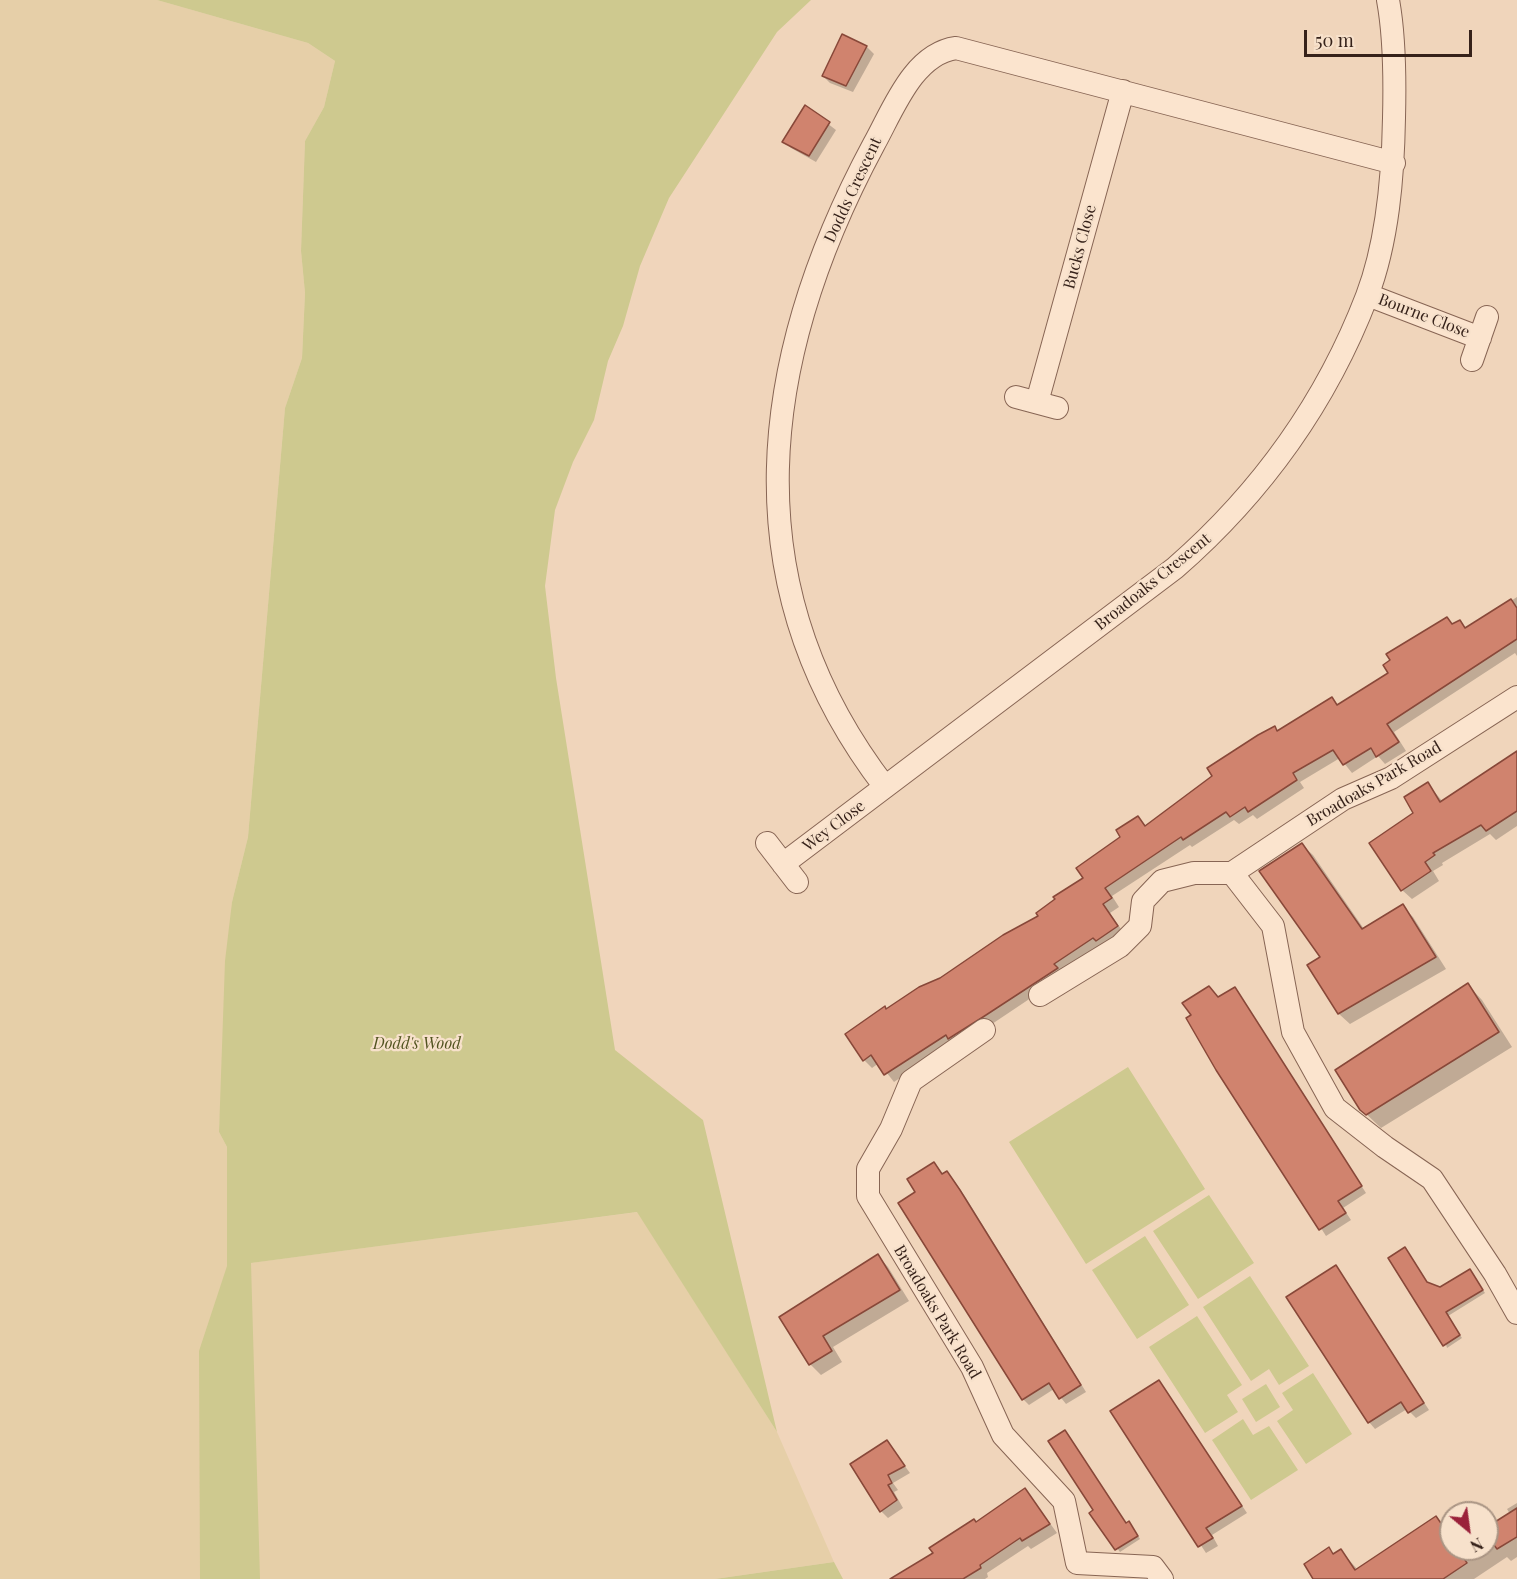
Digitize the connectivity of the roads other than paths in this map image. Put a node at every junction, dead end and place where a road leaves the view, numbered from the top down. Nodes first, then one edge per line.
1 (1388, 0) edge
2 (1123, 92) junction
3 (1394, 163) junction
4 (1368, 295) junction
5 (1472, 360) dead end
6 (1037, 402) dead end
7 (1517, 697) edge
8 (885, 787) junction
9 (767, 843) dead end
10 (783, 864) junction
11 (1232, 873) junction
12 (797, 882) dead end
13 (1040, 995) dead end
14 (984, 1030) dead end
15 (1517, 1313) edge
16 (1162, 1579) edge

1 - 3 street, Broadoaks Crescent
2 - 3 street, Dodds Crescent
2 - 6 street, Bucks Close
2 - 8 street, Dodds Crescent
3 - 4 street, Broadoaks Crescent
4 - 5 street, Bourne Close
4 - 8 street, Broadoaks Crescent
7 - 11 street, Broadoaks Park Road
8 - 10 street, Wey Close
9 - 10 street
10 - 12 street
11 - 13 street
11 - 15 street
14 - 16 street, Broadoaks Park Road

